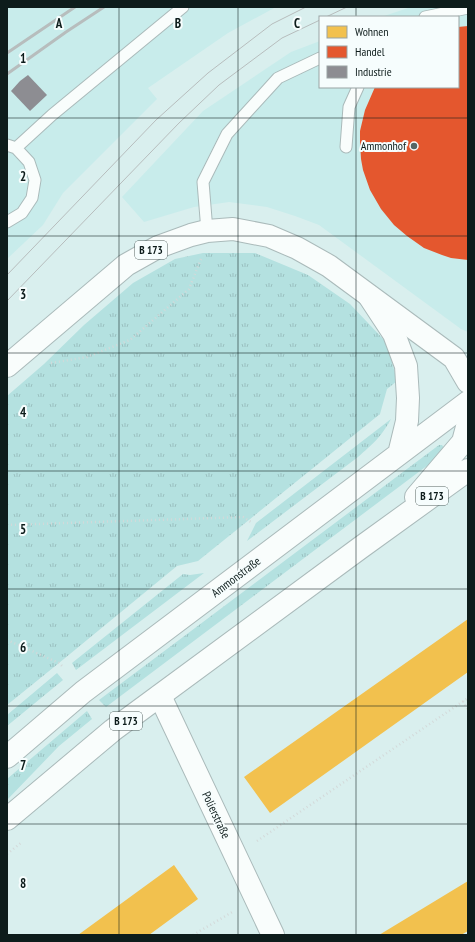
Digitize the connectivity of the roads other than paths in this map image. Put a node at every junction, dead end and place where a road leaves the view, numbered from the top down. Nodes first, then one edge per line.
1 (183, 7) edge
2 (468, 8) edge
3 (430, 16) edge
4 (319, 58) edge
5 (358, 88) edge
6 (12, 147) edge
7 (346, 147) dead end
8 (7, 222) edge
9 (207, 231) junction
10 (368, 295) junction
11 (7, 366) edge
12 (468, 382) edge
13 (468, 402) edge
14 (468, 423) edge
15 (399, 454) junction
16 (468, 470) edge
17 (396, 521) junction
18 (160, 696) junction
19 (7, 757) edge
20 (7, 819) edge
21 (273, 935) edge

1 - 6 lane
2 - 3 lane
4 - 9 lane
5 - 7 lane
6 - 8 lane
9 - 10 main road, B 173
9 - 11 main road, B 173
10 - 12 main road, B 173
10 - 15 main road, B 173
13 - 15 main road, Ammonstraße
14 - 17 main road
15 - 19 main road, Ammonstraße
16 - 17 main road, B 173
17 - 18 main road, B 173
18 - 20 main road, B 173
18 - 21 main road, Polierstraße

